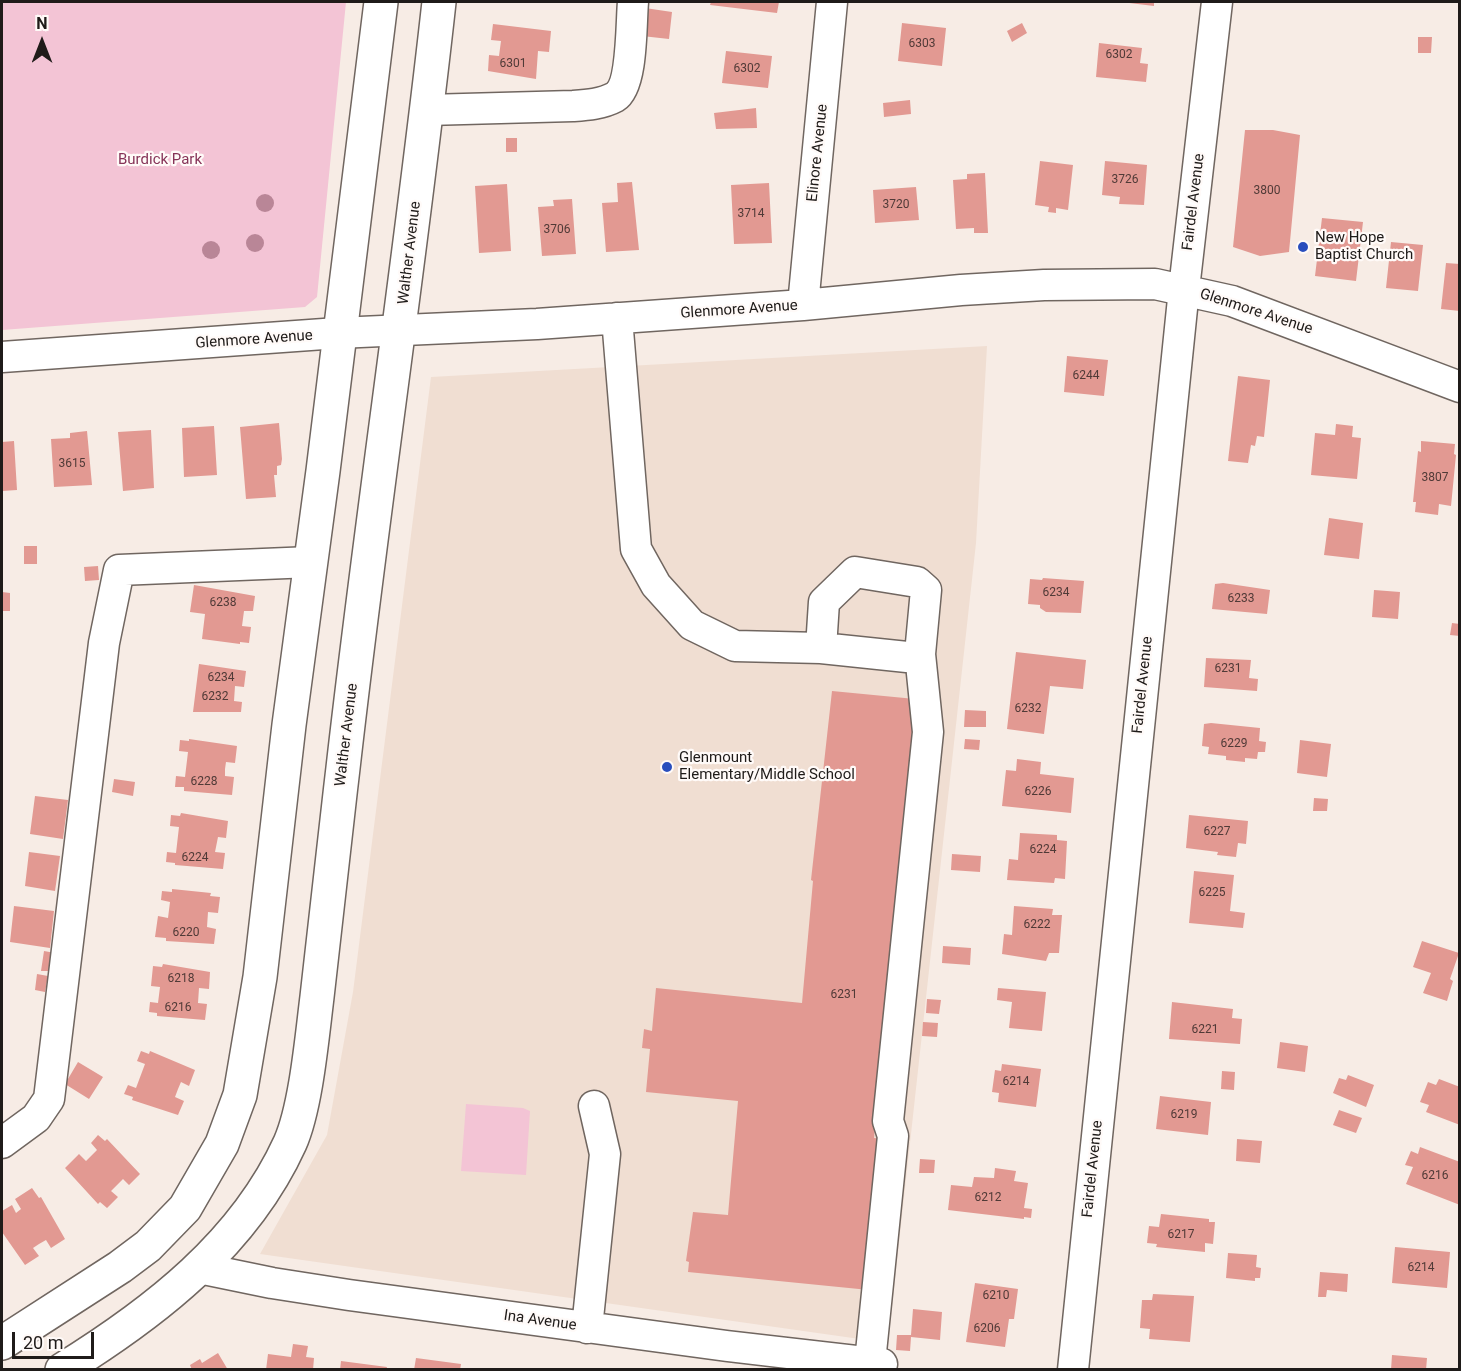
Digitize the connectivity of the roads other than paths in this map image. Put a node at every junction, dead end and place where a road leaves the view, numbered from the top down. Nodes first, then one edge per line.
1 (381, 2) edge
2 (439, 2) edge
3 (633, 2) edge
4 (832, 2) edge
5 (1217, 2) edge
6 (427, 110) junction
7 (1184, 289) junction
8 (803, 305) junction
9 (617, 318) junction
10 (400, 330) junction
11 (338, 333) junction
12 (2, 357) edge
13 (1460, 387) edge
14 (311, 562) junction
15 (821, 648) junction
16 (920, 654) junction
17 (594, 1106) dead end
18 (2, 1143) edge
19 (199, 1268) junction
20 (587, 1328) junction
21 (2, 1343) edge
22 (726, 1358) edge
23 (62, 1370) edge
24 (1073, 1370) edge

1 - 11 main road
2 - 6 main road, Walther Avenue
3 - 6 street
4 - 8 street, Elinore Avenue
5 - 7 street, Fairdel Avenue
6 - 10 main road, Walther Avenue
7 - 8 street, Glenmore Avenue
7 - 13 street, Glenmore Avenue
7 - 24 street, Fairdel Avenue
8 - 9 street, Glenmore Avenue
9 - 10 street, Glenmore Avenue
9 - 15 street
10 - 11 street, Glenmore Avenue
10 - 19 main road, Walther Avenue
11 - 12 street, Glenmore Avenue
11 - 14 main road
14 - 18 street
14 - 21 main road
15 - 16 street
15 - 16 street
16 - 22 street, Ina Avenue
17 - 20 street
19 - 20 street, Ina Avenue
19 - 23 main road, Walther Avenue
20 - 22 street, Ina Avenue

